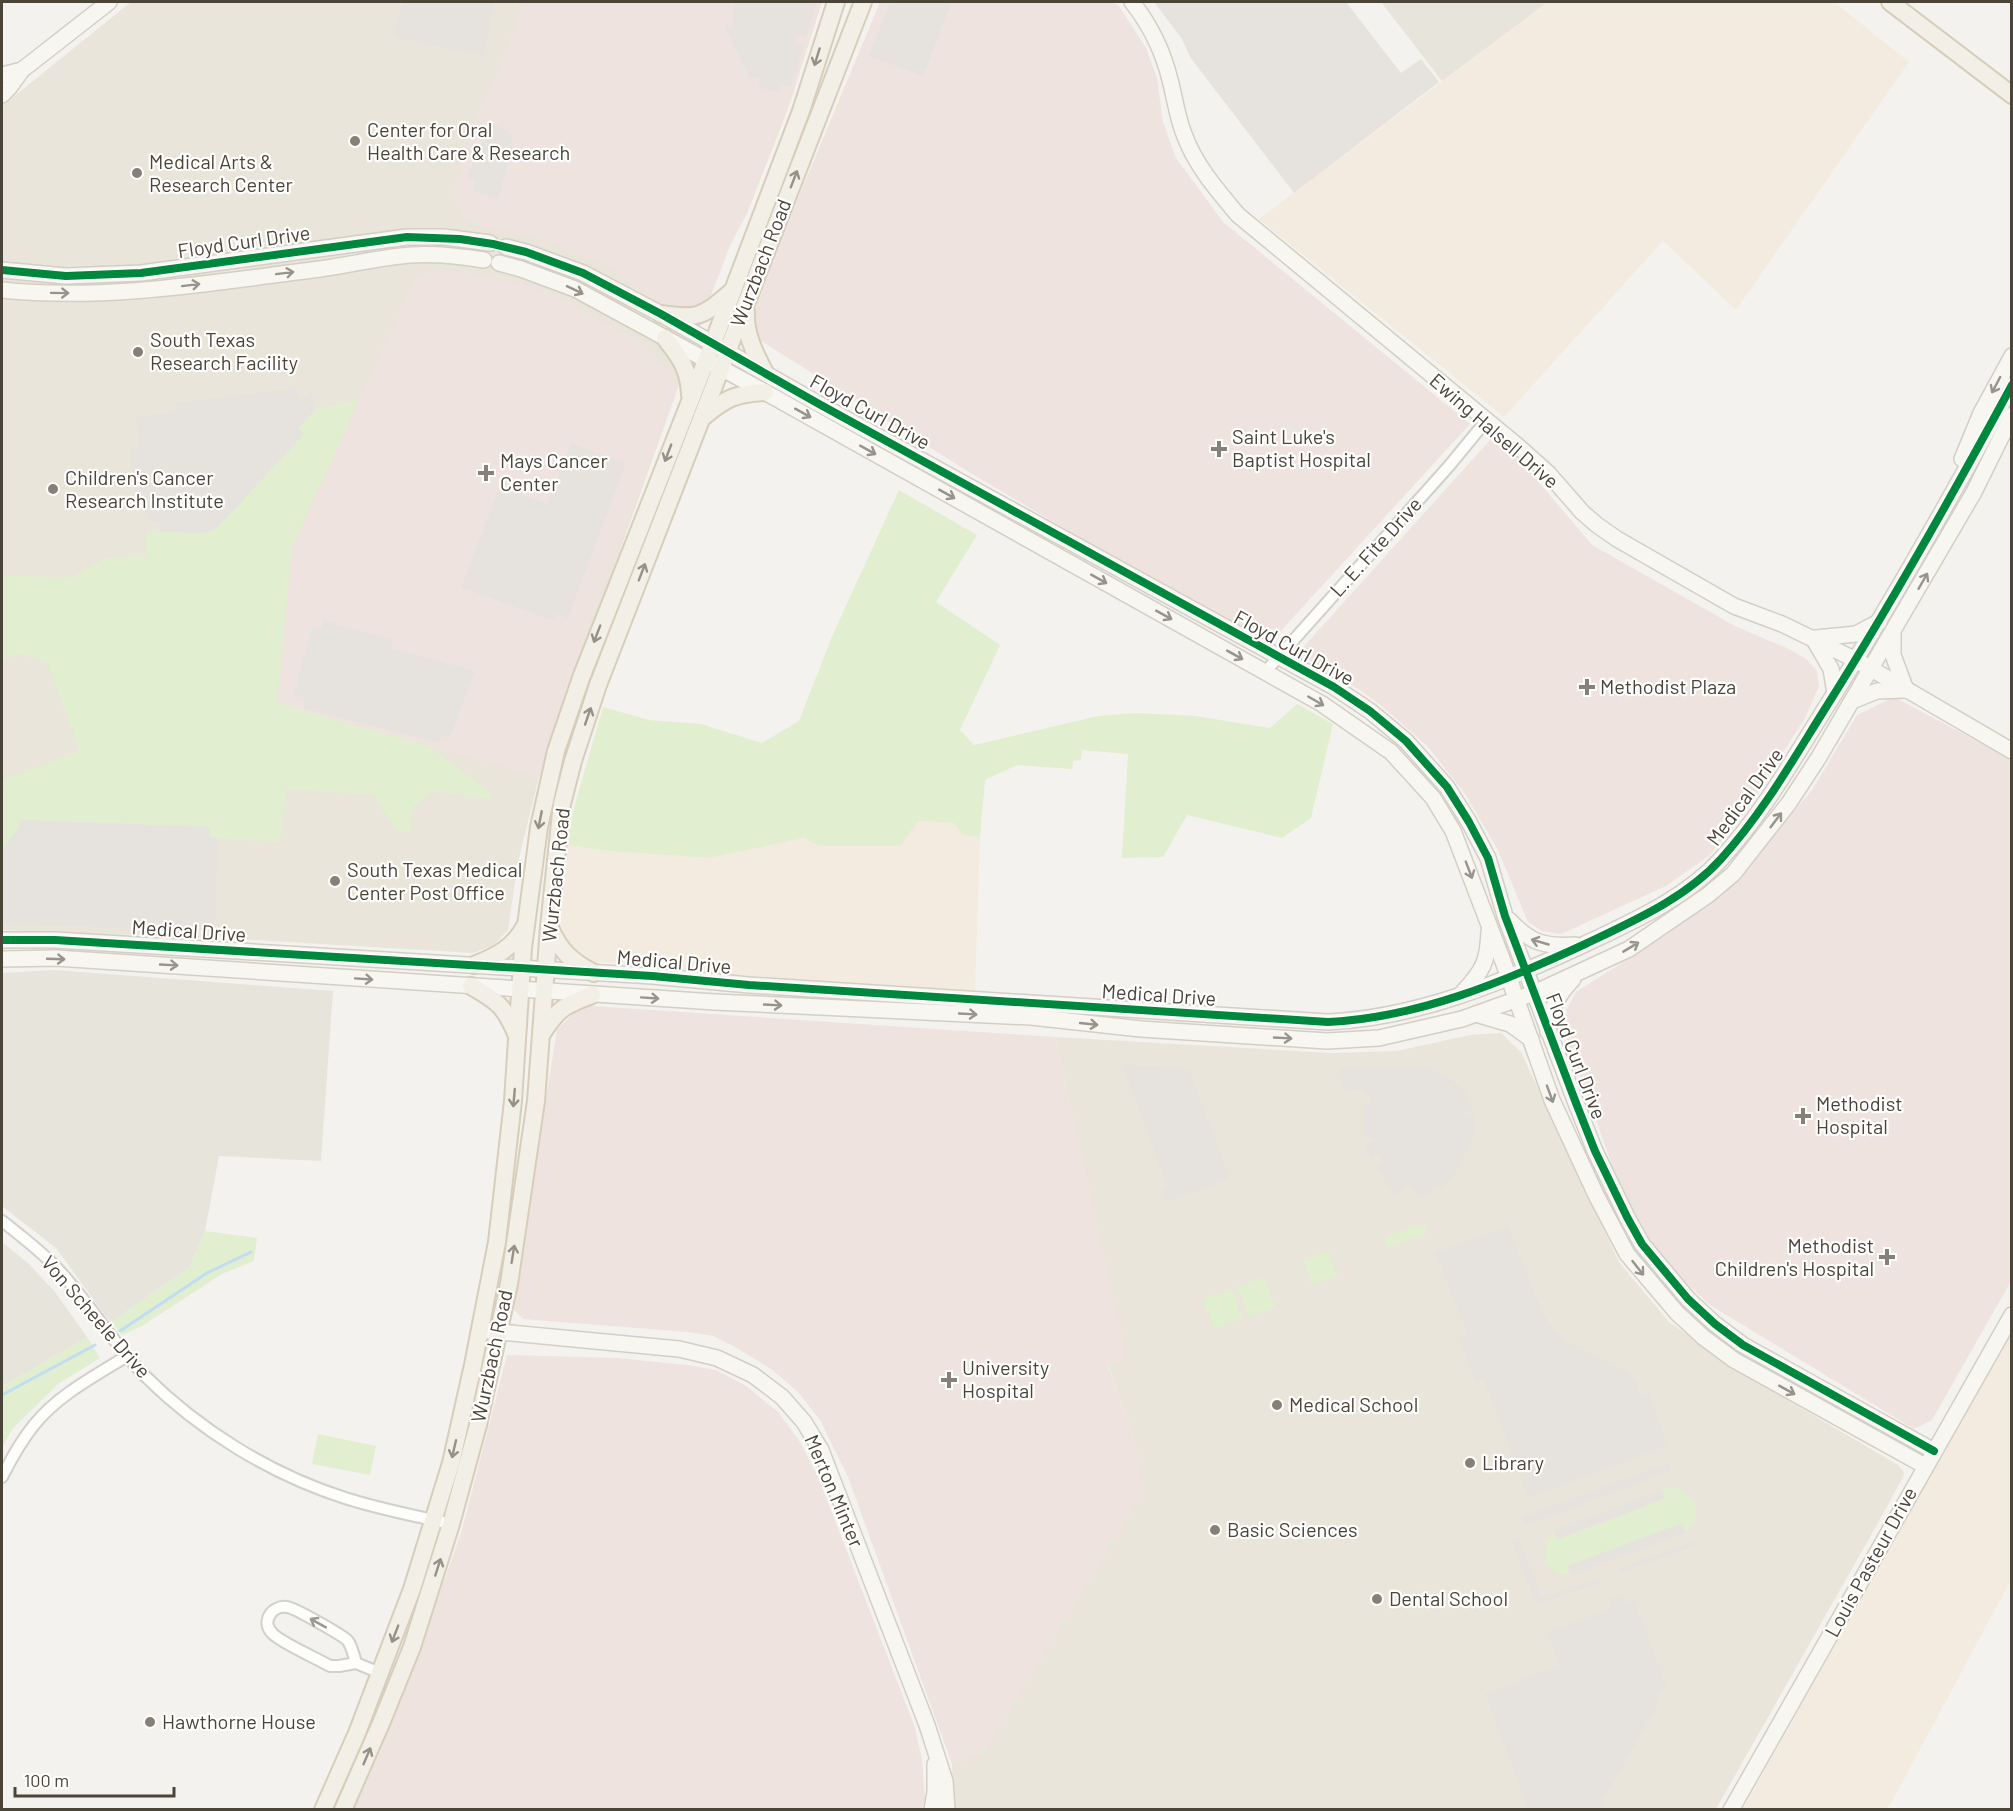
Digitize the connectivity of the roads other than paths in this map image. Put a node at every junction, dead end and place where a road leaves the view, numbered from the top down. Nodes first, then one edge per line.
1 (109, 2) edge
2 (836, 2) edge
3 (863, 2) edge
4 (1132, 2) edge
5 (1890, 2) edge
6 (22, 70) junction
7 (2, 75) edge
8 (2, 95) edge
9 (2012, 95) edge
10 (444, 237) junction
11 (490, 243) dead end
12 (506, 247) dead end
13 (441, 254) junction
14 (225, 262) junction
15 (2, 270) edge
16 (227, 280) junction
17 (2, 290) edge
18 (732, 291) junction
19 (746, 303) junction
20 (662, 314) junction
21 (665, 338) junction
22 (720, 347) junction
23 (2012, 356) edge
24 (713, 364) junction
25 (765, 373) junction
26 (2012, 385) edge
27 (765, 392) junction
28 (690, 399) junction
29 (2012, 415) edge
30 (701, 419) junction
31 (1486, 421) junction
32 (2012, 436) edge
33 (1952, 492) junction
34 (1974, 492) junction
35 (1879, 622) junction
36 (1894, 631) junction
37 (1813, 638) junction
38 (1277, 657) junction
39 (1856, 660) junction
40 (1871, 669) junction
41 (1265, 672) junction
42 (1906, 690) junction
43 (1835, 693) junction
44 (1852, 701) junction
45 (1392, 728) junction
46 (1379, 743) junction
47 (2012, 751) edge
48 (1505, 916) junction
49 (526, 923) junction
50 (1489, 924) junction
51 (549, 926) junction
52 (2, 940) edge
53 (1584, 944) junction
54 (2, 959) edge
55 (474, 965) junction
56 (523, 968) junction
57 (546, 970) junction
58 (1526, 971) junction
59 (594, 972) junction
60 (1579, 973) junction
61 (1509, 978) junction
62 (471, 986) junction
63 (521, 991) junction
64 (544, 992) junction
65 (1534, 993) junction
66 (1461, 994) junction
67 (592, 995) junction
68 (1517, 999) junction
69 (1476, 1014) junction
70 (1206, 1015) junction
71 (542, 1032) junction
72 (1548, 1032) junction
73 (1204, 1033) junction
74 (1531, 1039) junction
75 (518, 1040) junction
76 (2, 1221) edge
77 (2012, 1315) edge
78 (480, 1330) junction
79 (498, 1332) junction
80 (127, 1356) junction
81 (1934, 1451) junction
82 (1925, 1467) junction
83 (2, 1477) edge
84 (434, 1520) junction
85 (451, 1524) junction
86 (356, 1663) junction
87 (381, 1673) junction
88 (935, 1752) junction
89 (323, 1809) edge
90 (342, 1809) edge
91 (932, 1809) edge
92 (947, 1809) edge
93 (1731, 1809) edge

1 - 6 street
2 -> 18 main road, Wurzbach Road
19 -> 3 main road, Wurzbach Road
4 - 31 street, Ewing Halsell Drive
5 - 9 main road
6 - 7 street
6 - 8 street
10 - 11 street, Floyd Curl Drive
10 - 13 street
10 - 14 street, Floyd Curl Drive
12 - 20 street, Floyd Curl Drive
16 -> 13 street, Floyd Curl Drive
13 -> 21 street, Floyd Curl Drive
14 - 15 street, Floyd Curl Drive
14 - 16 street
17 -> 16 street, Floyd Curl Drive
18 - 20 main road
18 - 22 main road, Wurzbach Road
19 - 22 main road, Wurzbach Road
19 - 25 main road
20 - 22 street, Floyd Curl Drive
21 - 24 street, Floyd Curl Drive
21 - 28 main road
22 - 24 main road, Wurzbach Road
22 - 25 street, Floyd Curl Drive
23 -> 33 street
24 - 27 street, Floyd Curl Drive
24 - 28 main road, Wurzbach Road
24 - 30 main road, Wurzbach Road
25 - 38 street, Floyd Curl Drive
26 - 33 street, Medical Drive
27 - 30 main road
27 -> 41 street, Floyd Curl Drive
28 -> 49 main road, Wurzbach Road
29 - 34 street, Medical Drive
51 -> 30 main road, Wurzbach Road
31 - 37 street, Ewing Halsell Drive
31 - 38 street, L. E. Fite Drive
32 - 34 street
33 - 35 street, Medical Drive
36 -> 34 street, Medical Drive
35 - 37 street
35 - 39 street, Medical Drive
36 - 40 street, Medical Drive
36 - 42 street
37 - 39 street, Ewing Halsell Drive
37 - 43 street
38 - 41 street, L. E. Fite Drive
38 - 45 street, Floyd Curl Drive
39 - 40 street, Ewing Halsell Drive
39 - 43 street, Medical Drive
40 - 42 street, Ewing Halsell Drive
40 - 44 street, Medical Drive
41 -> 46 street, Floyd Curl Drive
42 - 44 street
42 - 47 street, Ewing Halsell Drive
43 - 53 street, Medical Drive
60 -> 44 street, Medical Drive
45 - 46 street
45 - 48 street, Floyd Curl Drive
46 -> 50 street, Floyd Curl Drive
53 -> 48 street
48 - 58 street, Floyd Curl Drive
49 - 55 main road
49 - 56 main road, Wurzbach Road
50 - 61 street, Floyd Curl Drive
50 - 66 street
51 - 57 main road, Wurzbach Road
51 - 59 main road
52 - 55 street, Medical Drive
53 - 58 street, Medical Drive
54 -> 62 street, Medical Drive
55 - 56 street, Medical Drive
56 - 57 street, Medical Drive
56 - 63 main road, Wurzbach Road
57 - 59 street, Medical Drive
57 - 64 main road, Wurzbach Road
58 - 61 street, Medical Drive
58 - 65 street, Floyd Curl Drive
59 - 70 street, Medical Drive
60 - 65 street, Medical Drive
60 - 72 street
61 - 66 street, Medical Drive
61 - 68 street, Floyd Curl Drive
62 - 63 street, Medical Drive
62 - 75 main road
63 - 64 street, Medical Drive
63 - 75 main road, Wurzbach Road
64 - 67 street, Medical Drive
64 - 71 main road, Wurzbach Road
65 - 68 street, Medical Drive
65 - 72 street, Floyd Curl Drive
66 - 70 street, Medical Drive
67 - 71 main road
67 -> 73 street, Medical Drive
68 - 69 street, Medical Drive
68 - 74 street, Floyd Curl Drive
73 -> 69 street, Medical Drive
69 - 74 street
70 - 73 street
79 -> 71 main road, Wurzbach Road
72 - 81 street, Floyd Curl Drive
74 -> 82 street, Floyd Curl Drive
75 -> 78 main road, Wurzbach Road
76 - 80 street, Von Scheele Drive
77 - 81 street, Louis Pasteur Drive
78 - 79 street, Merton Minter
78 -> 84 main road, Wurzbach Road
79 - 85 main road, Wurzbach Road
79 - 88 street, Merton Minter
80 - 83 street
80 - 84 street, Von Scheele Drive
81 - 82 street, Louis Pasteur Drive
82 - 93 street, Louis Pasteur Drive
84 - 85 street, Von Scheele Drive
84 -> 87 main road, Wurzbach Road
90 -> 85 main road, Wurzbach Road
86 -> 86 street
86 - 87 street
87 - 89 main road, Wurzbach Road
88 - 91 street, Merton Minter
88 - 92 street, Merton Minter

